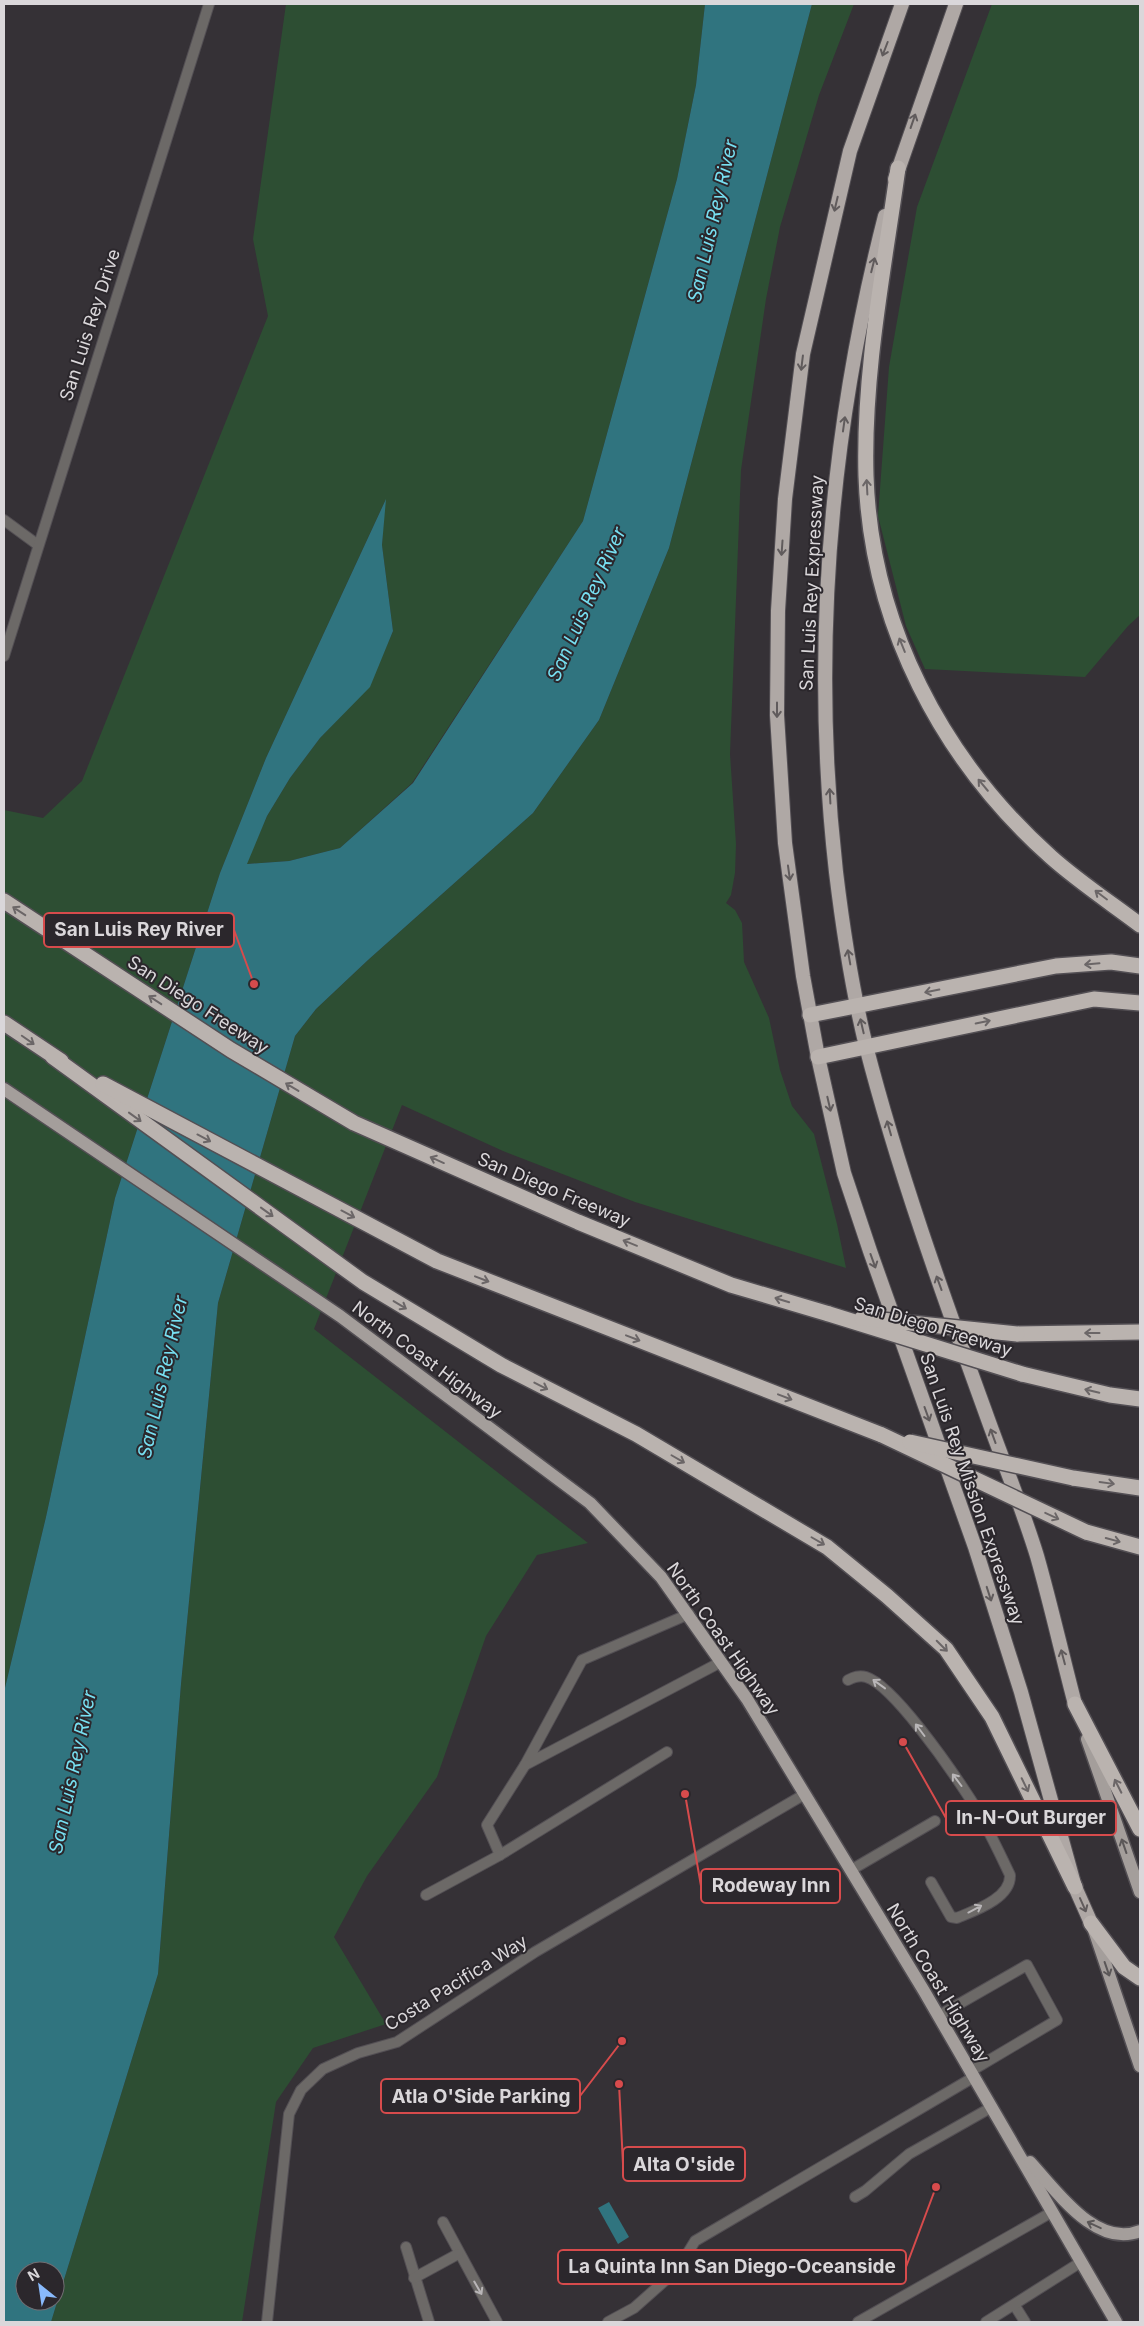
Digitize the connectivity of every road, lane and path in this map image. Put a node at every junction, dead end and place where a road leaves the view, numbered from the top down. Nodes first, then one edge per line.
1 (209, 4) edge
2 (902, 4) edge
3 (956, 4) edge
4 (898, 168) junction
5 (4, 520) edge
6 (38, 544) junction
7 (4, 656) edge
8 (4, 901) edge
9 (1140, 925) edge
10 (1140, 966) edge
11 (1140, 1003) edge
12 (857, 1005) junction
13 (810, 1015) junction
14 (4, 1023) edge
15 (866, 1046) junction
16 (53, 1057) junction
17 (818, 1057) junction
18 (4, 1089) edge
19 (828, 1314) junction
20 (1140, 1332) edge
21 (1140, 1399) edge
22 (882, 1436) junction
23 (1140, 1488) edge
24 (1140, 1547) edge
25 (689, 1614) junction
26 (721, 1662) junction
27 (848, 1680) dead end
28 (1075, 1704) junction
29 (667, 1752) dead end
30 (525, 1765) junction
31 (804, 1794) junction
32 (935, 1821) dead end
33 (1140, 1829) edge
34 (500, 1855) junction
35 (851, 1870) junction
36 (931, 1882) dead end
37 (1075, 1887) junction
38 (1140, 1892) edge
39 (426, 1895) dead end
40 (1091, 1923) junction
41 (1140, 1978) edge
42 (938, 2016) junction
43 (1140, 2066) edge
44 (972, 2074) junction
45 (992, 2107) junction
46 (1014, 2146) junction
47 (855, 2197) dead end
48 (1052, 2212) junction
49 (443, 2222) dead end
50 (1140, 2231) edge
51 (406, 2247) dead end
52 (458, 2254) junction
53 (1081, 2262) junction
54 (414, 2278) junction
55 (1015, 2306) junction
56 (267, 2322) edge
57 (430, 2322) edge
58 (497, 2322) edge
59 (608, 2322) edge
60 (858, 2322) edge
61 (986, 2322) edge
62 (1026, 2322) edge
63 (1116, 2322) edge

1 - 6 street, San Luis Rey Drive
2 -> 13 highway, San Luis Rey Mission Expressway
4 -> 3 highway
9 -> 4 highway
12 -> 4 highway, San Luis Rey Expressway
5 - 6 street
6 - 7 street, San Luis Rey Drive
19 -> 8 highway, San Diego Freeway
10 -> 12 highway
15 -> 11 highway
12 - 13 highway
15 -> 12 highway, San Luis Rey Mission Expressway
13 - 17 highway, San Luis Rey Mission Expressway
14 -> 16 highway
15 - 17 highway
28 -> 15 highway, San Luis Rey Mission Expressway
16 -> 22 highway
16 -> 37 highway
17 -> 37 highway, San Luis Rey Mission Expressway
18 - 25 main road, North Coast Highway
20 -> 19 highway, bridge
21 -> 19 highway, San Diego Freeway, bridge
22 -> 23 highway, bridge
22 -> 24 highway, bridge
25 - 26 main road, North Coast Highway
25 - 30 street
26 - 30 street
26 - 31 main road, North Coast Highway
36 -> 27 street
33 -> 28 highway
38 -> 28 main road, San Luis Rey Mission Expressway
29 - 34 street
30 - 34 street
31 - 35 main road, North Coast Highway
31 - 56 street, Costa Pacifica Way
32 - 35 street
34 - 39 street
35 - 42 main road, North Coast Highway
37 -> 40 highway, San Luis Rey Mission Expressway
40 - 41 highway
40 -> 43 main road, San Luis Rey Mission Expressway
42 - 44 main road, North Coast Highway
42 - 44 street
44 - 45 main road, North Coast Highway
44 - 59 street
45 - 46 main road, North Coast Highway
45 - 47 street
46 - 48 main road, North Coast Highway
50 -> 46 main road
48 - 53 main road, North Coast Highway
48 - 60 street
49 - 52 street
51 - 54 street
52 - 54 street
52 -> 58 street
53 - 55 street
53 - 63 main road, North Coast Highway
54 - 57 street
55 - 61 street
55 - 62 street

